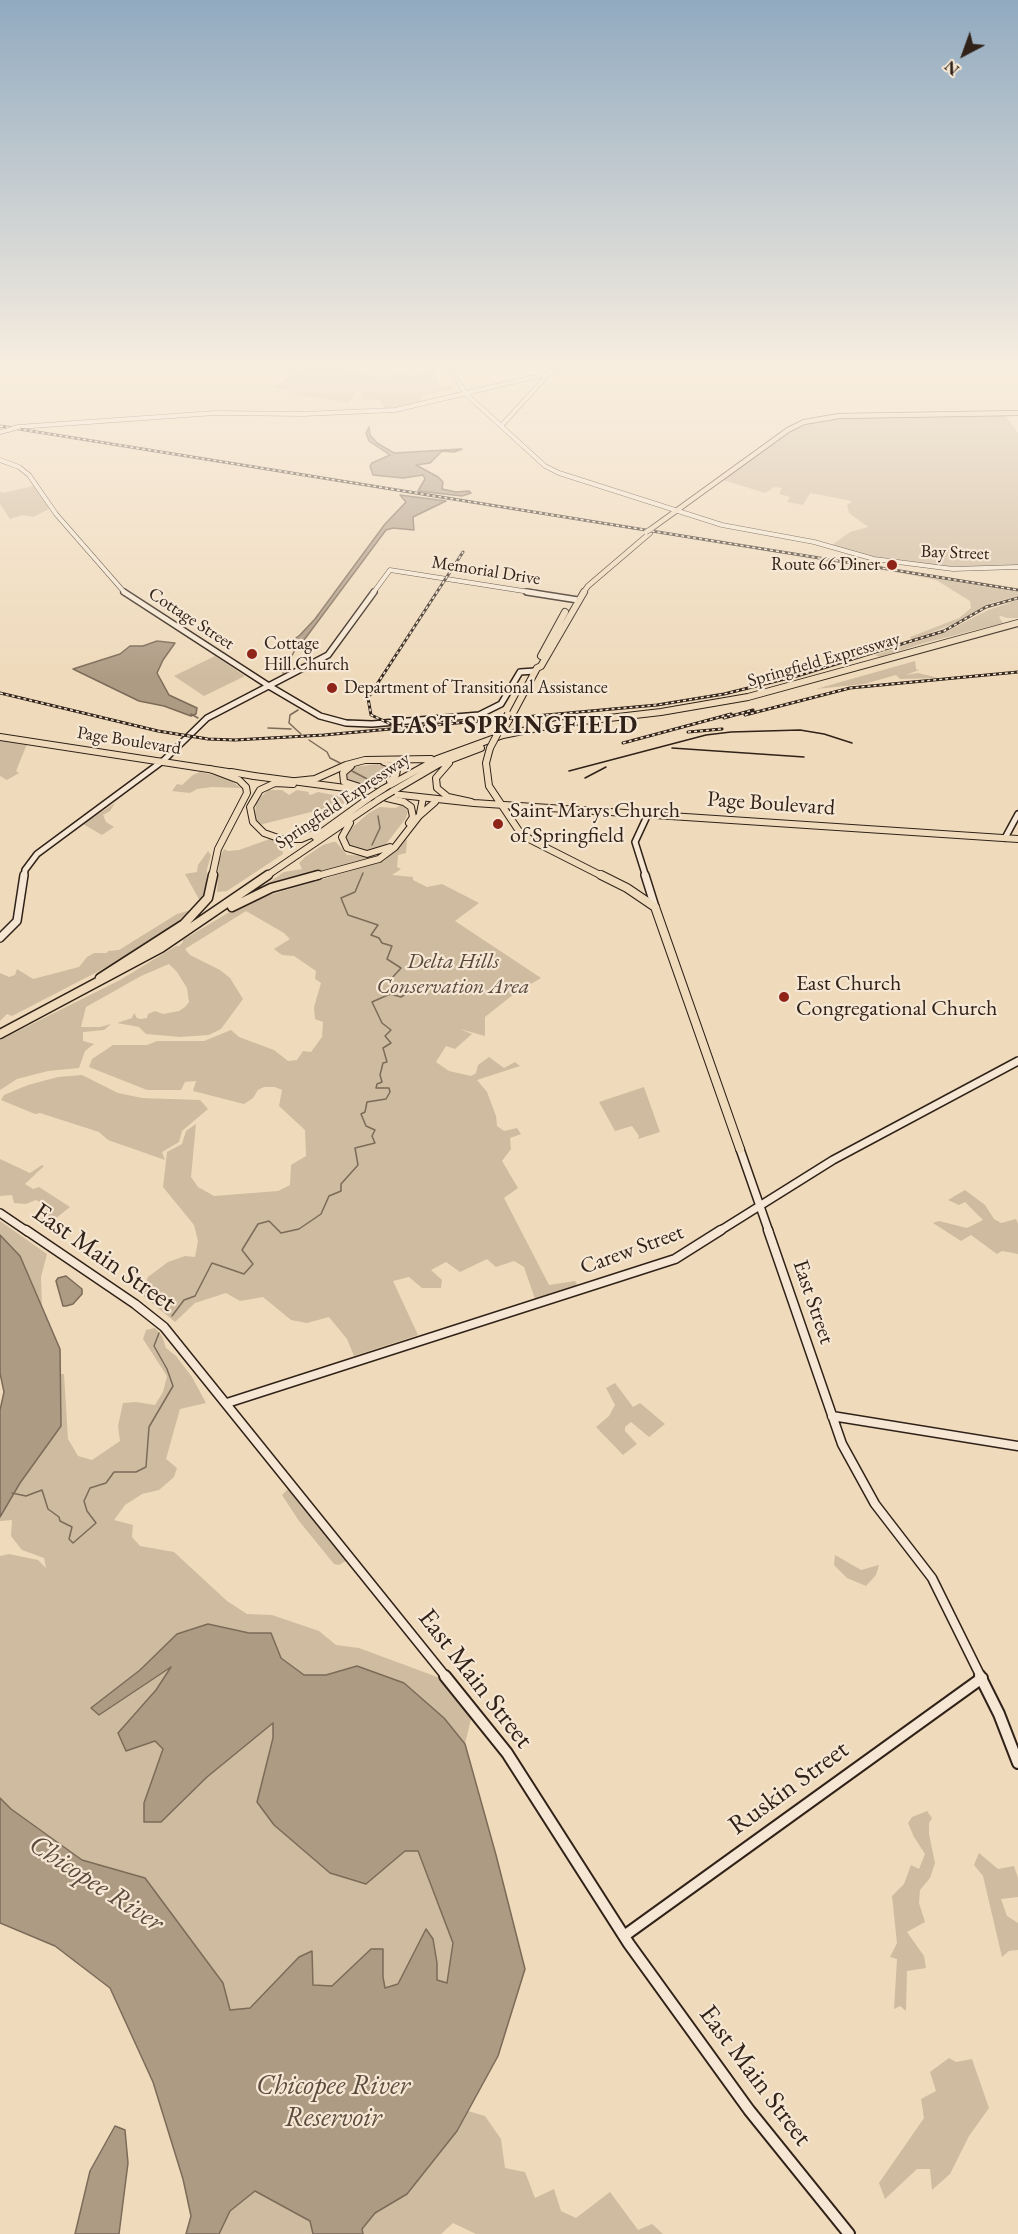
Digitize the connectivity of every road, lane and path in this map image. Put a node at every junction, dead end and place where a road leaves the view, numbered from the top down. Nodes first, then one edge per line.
1 (23, 470) edge
2 (556, 470) edge
3 (732, 470) edge
4 (678, 511) junction
5 (1018, 567) edge
6 (575, 599) junction
7 (1018, 623) edge
8 (1018, 628) edge
9 (536, 670) junction
10 (269, 686) junction
11 (0, 737) edge
12 (480, 748) junction
13 (492, 748) junction
14 (446, 755) junction
15 (164, 760) junction
16 (210, 769) junction
17 (228, 772) joint
18 (254, 776) joint
19 (295, 782) junction
20 (489, 786) junction
21 (379, 793) junction
22 (387, 798) junction
23 (423, 799) junction
24 (435, 802) junction
25 (471, 802) junction
26 (489, 803) junction
27 (502, 804) junction
28 (648, 814) junction
29 (1018, 814) edge
30 (659, 815) junction
31 (419, 816) junction
32 (339, 819) junction
33 (642, 828) junction
34 (1005, 838) junction
35 (1018, 838) edge
36 (655, 907) junction
37 (179, 936) junction
38 (0, 938) edge
39 (99, 978) junction
40 (0, 1028) edge
41 (0, 1034) edge
42 (1018, 1061) edge
43 (740, 1149) joint
44 (759, 1207) junction
45 (0, 1213) edge
46 (227, 1403) junction
47 (832, 1416) junction
48 (1018, 1446) edge
49 (982, 1678) junction
50 (1018, 1763) edge
51 (624, 1936) junction
52 (849, 2234) edge

1 - 10 main road, Cottage Street
2 - 4 main road, Bay Street
3 - 4 main road
4 - 5 main road, Bay Street
4 - 6 main road
6 - 9 main road
6 - 10 main road, Memorial Drive
7 - 14 highway, Springfield Expressway
8 - 12 highway, Springfield Expressway
9 - 10 main road, Cottage Street
9 - 13 main road, bridge
10 - 15 main road
11 - 15 main road, Page Boulevard
12 - 21 highway, Springfield Expressway, bridge
12 - 25 highway
13 - 20 main road
13 - 27 main road
14 - 19 highway
14 - 21 highway, Springfield Expressway
15 - 16 main road, Page Boulevard
15 - 38 main road
16 - 17 main road, Page Boulevard
16 - 39 highway
17 - 18 highway, Page Boulevard
18 - 19 main road, Page Boulevard
19 - 21 main road, Page Boulevard
19 - 22 main road, Page Boulevard
19 - 32 highway
20 - 26 main road
20 - 27 main road
21 - 21 highway
21 - 22 highway
21 - 23 main road, Page Boulevard
21 - 32 highway, Springfield Expressway, bridge
21 - 37 highway, Springfield Expressway
22 - 23 main road, Page Boulevard
23 - 24 main road, Page Boulevard
23 - 25 main road, Page Boulevard
23 - 31 highway
24 - 25 main road, Page Boulevard
24 - 31 highway
25 - 26 main road, Page Boulevard
26 - 27 main road, Page Boulevard
27 - 28 main road, Page Boulevard
27 - 36 main road
28 - 30 main road, Page Boulevard
28 - 33 main road, East Street
29 - 34 main road
30 - 33 main road
30 - 34 main road, Page Boulevard
31 - 37 highway
32 - 39 highway, Springfield Expressway
33 - 36 main road, East Street
34 - 35 main road, Page Boulevard
36 - 43 main road, East Street
37 - 41 highway, Springfield Expressway
39 - 40 highway, Springfield Expressway
42 - 44 main road, Carew Street
43 - 44 main road, East Street
44 - 46 main road, Carew Street
44 - 47 main road, East Street
45 - 46 main road, East Main Street
46 - 51 main road, East Main Street
47 - 48 main road
47 - 49 main road, East Street
49 - 50 main road, East Street
49 - 51 main road, Ruskin Street
51 - 52 main road, East Main Street

